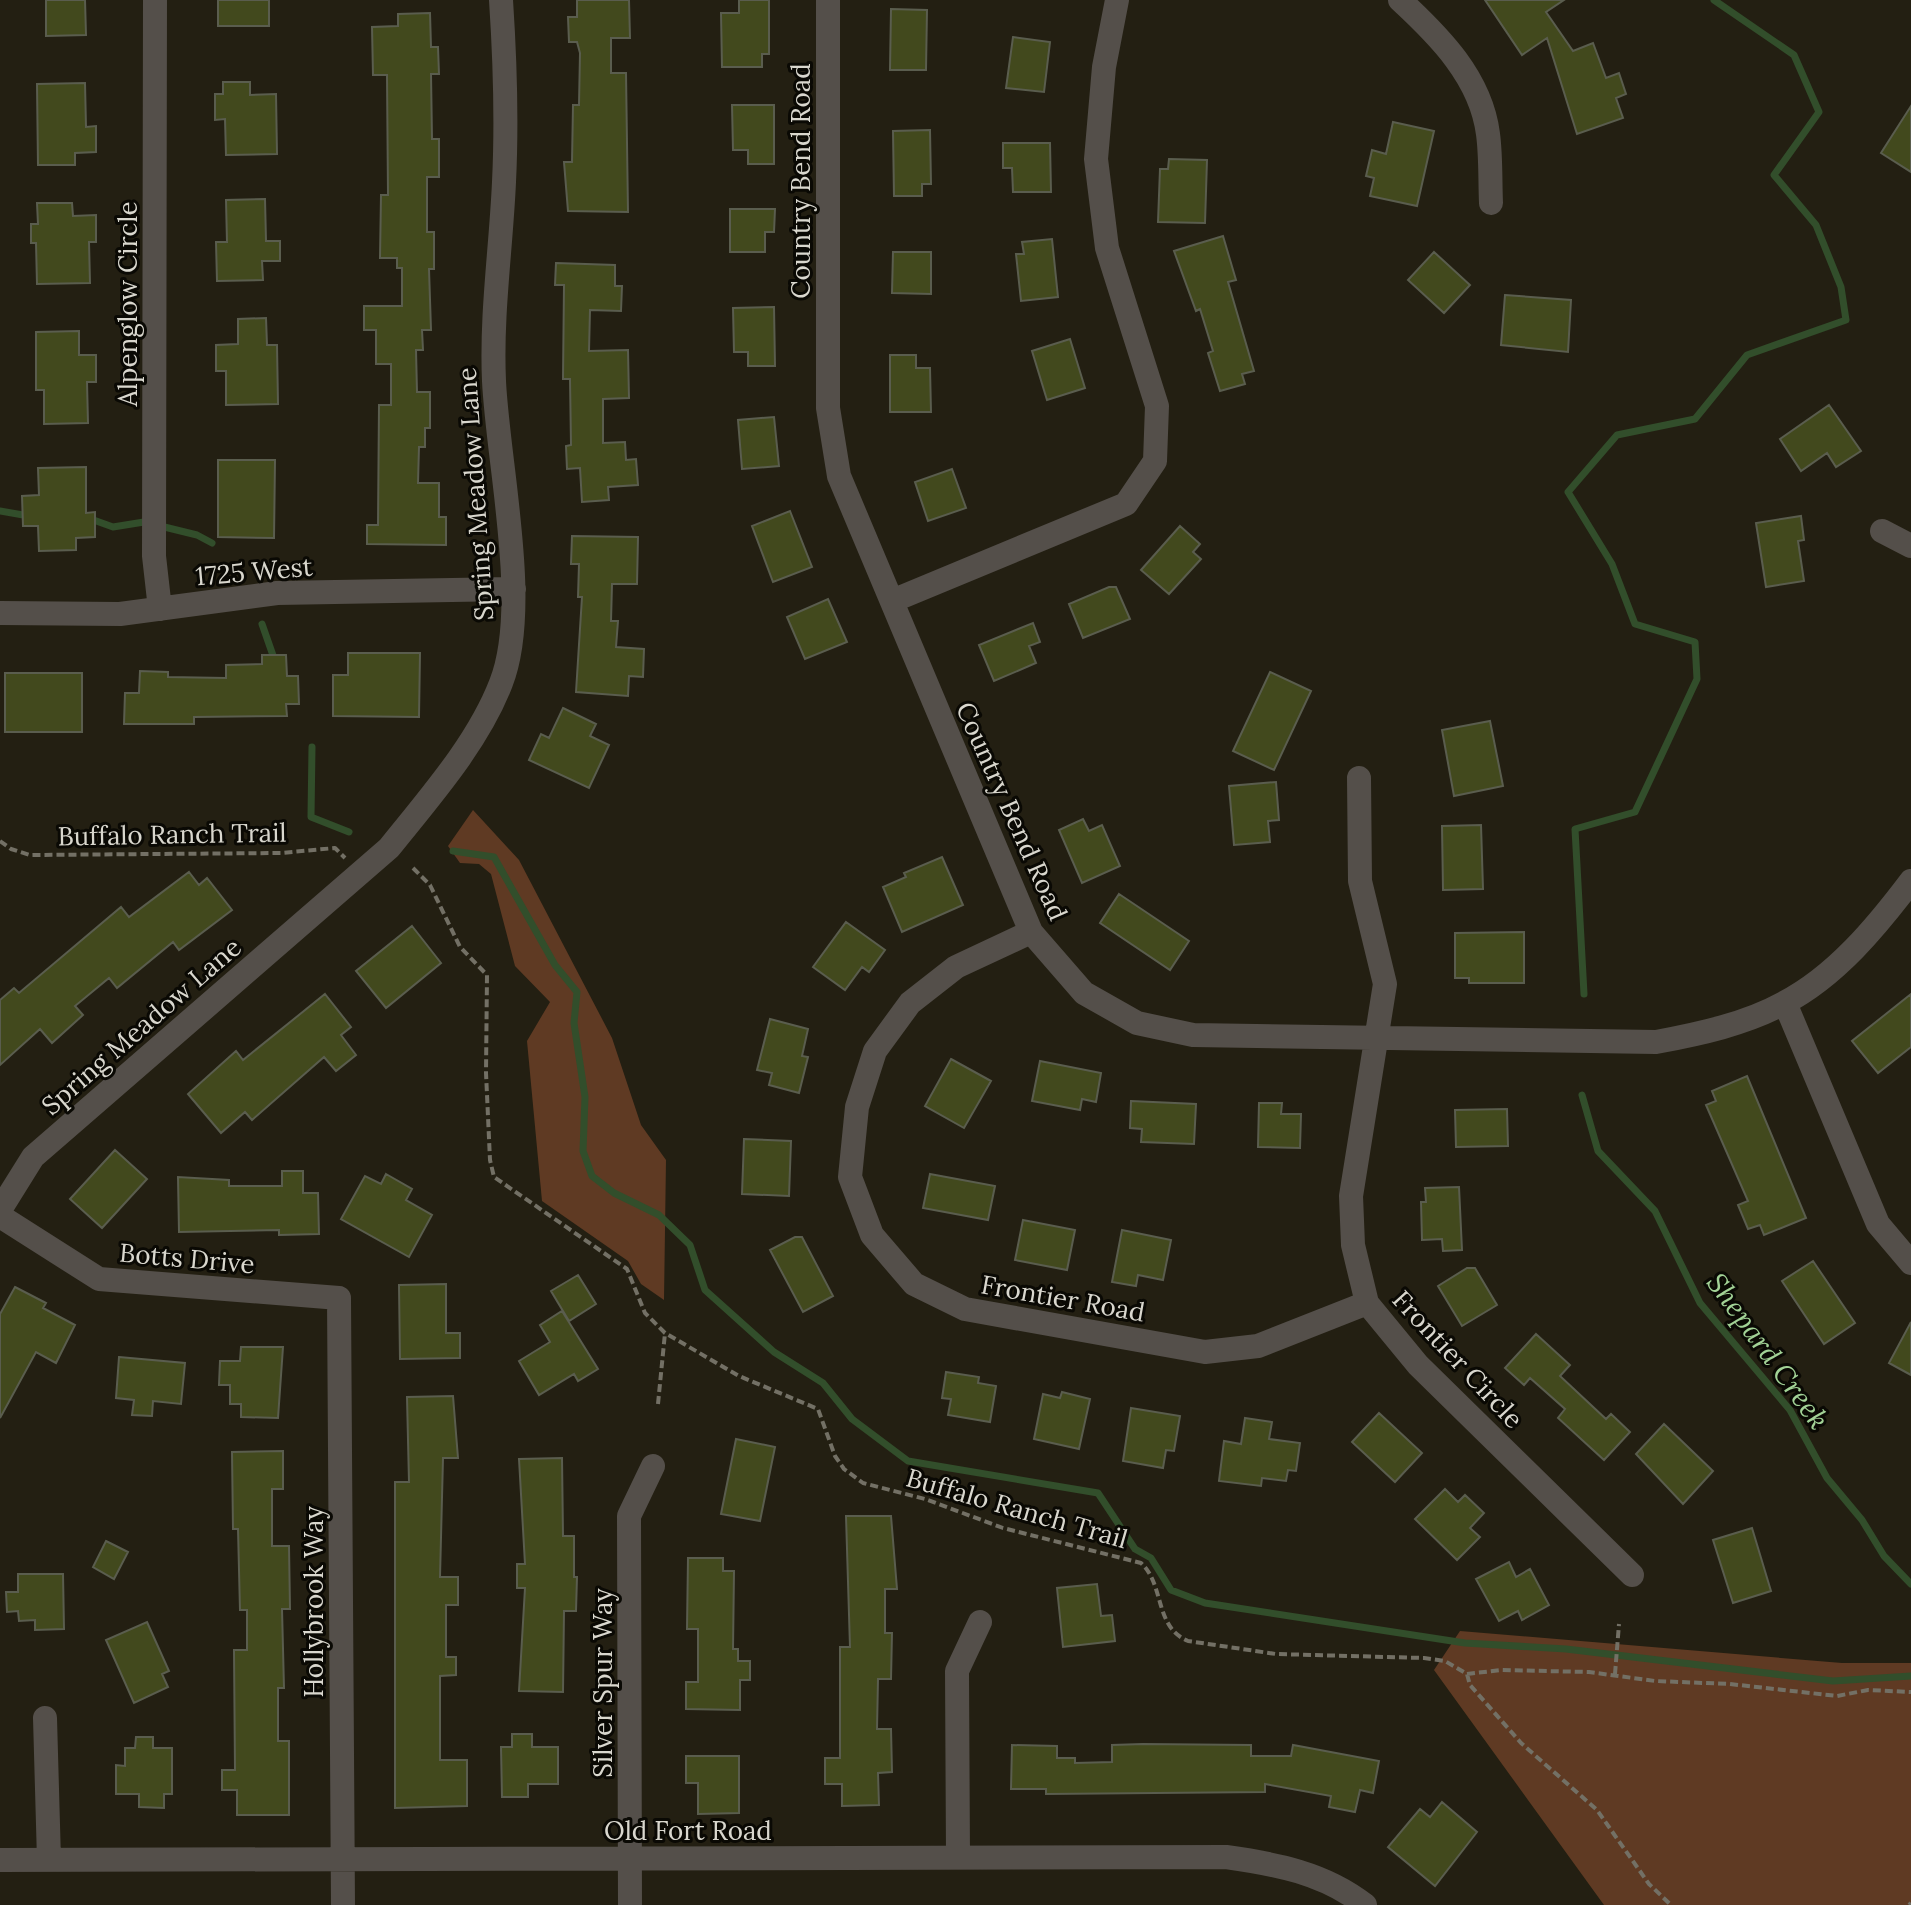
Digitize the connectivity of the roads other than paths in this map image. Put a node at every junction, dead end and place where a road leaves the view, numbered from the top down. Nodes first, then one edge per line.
1 (155, 0) edge
2 (501, 0) edge
3 (828, 0) edge
4 (1117, 0) edge
5 (1400, 0) edge
6 (1491, 203) dead end
7 (1882, 531) dead end
8 (1911, 546) edge
9 (514, 589) junction
10 (892, 601) junction
11 (160, 609) junction
12 (0, 613) edge
13 (1359, 778) dead end
14 (1911, 881) edge
15 (1031, 932) junction
16 (1785, 1003) junction
17 (1379, 1038) junction
18 (0, 1210) edge
19 (0, 1216) edge
20 (1911, 1263) edge
21 (339, 1298) joint
22 (1367, 1303) junction
23 (653, 1466) dead end
24 (1632, 1575) dead end
25 (980, 1622) dead end
26 (45, 1718) dead end
27 (958, 1857) junction
28 (630, 1858) junction
29 (343, 1859) junction
30 (0, 1860) edge
31 (49, 1860) junction
32 (343, 1905) edge
33 (630, 1905) edge
34 (1365, 1905) edge

1 - 11 street, Alpenglow Circle
2 - 9 street, Spring Meadow Lane
3 - 10 street, Country Bend Road
4 - 10 street
5 - 6 street
7 - 8 street
9 - 11 street, 1725 West
9 - 18 street, Spring Meadow Lane
10 - 15 street, Country Bend Road
11 - 12 street, 1725 West
13 - 17 street, Frontier Circle
14 - 16 street, Country Bend Road
15 - 17 street, Country Bend Road
15 - 22 street, Frontier Road
16 - 17 street, Country Bend Road
16 - 20 street
17 - 22 street, Frontier Circle
19 - 21 street, Botts Drive
21 - 29 street, Hollybrook Way
22 - 24 street, Frontier Circle
23 - 28 street, Silver Spur Way
25 - 27 street
26 - 31 street
27 - 28 street, Old Fort Road
27 - 34 street, Old Fort Road
28 - 29 street, Old Fort Road
28 - 33 street, Silver Spur Way
29 - 31 street, Old Fort Road
29 - 32 street, Hollybrook Way
30 - 31 street, Old Fort Road

